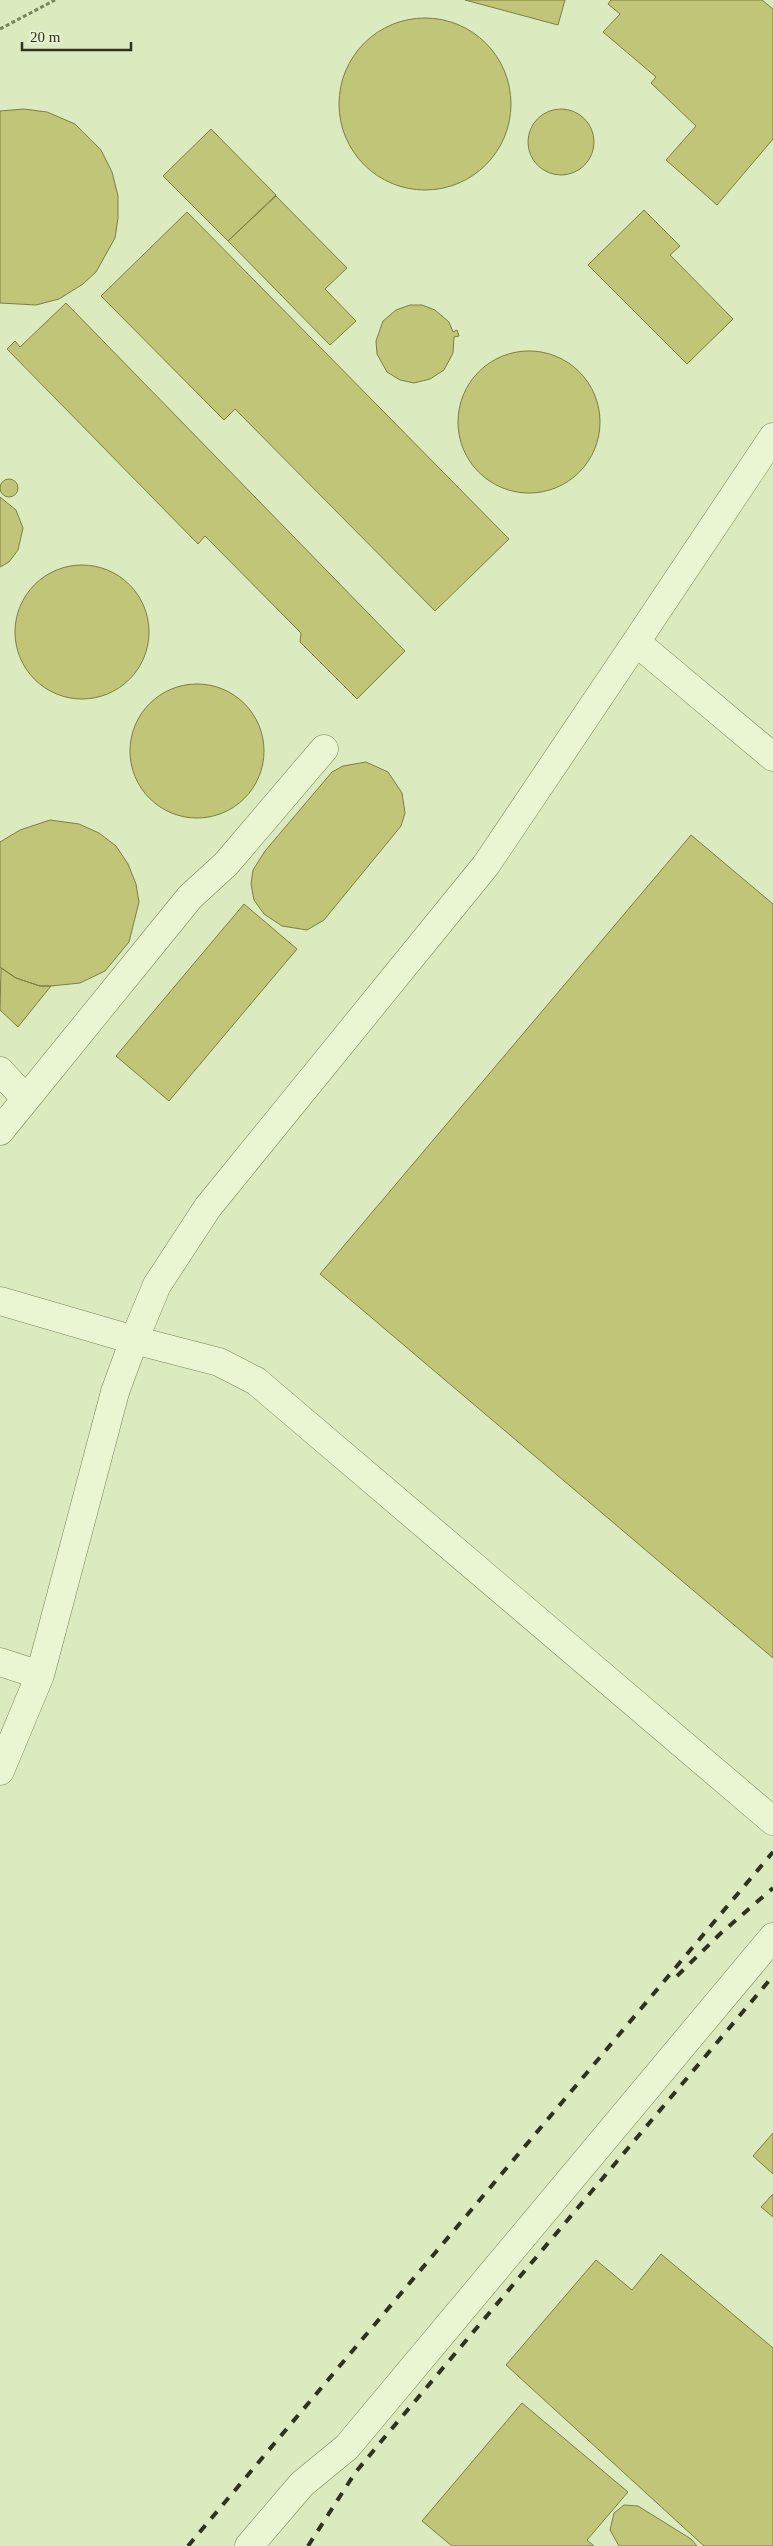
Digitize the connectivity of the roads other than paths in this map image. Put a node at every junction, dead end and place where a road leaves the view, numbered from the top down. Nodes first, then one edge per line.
1 (773, 437) edge
2 (636, 642) junction
3 (324, 749) dead end
4 (773, 757) edge
5 (0, 1072) edge
6 (26, 1099) junction
7 (0, 1130) edge
8 (0, 1301) edge
9 (134, 1340) junction
10 (0, 1662) edge
11 (40, 1675) junction
12 (0, 1771) edge
13 (773, 1821) edge
14 (773, 1937) edge
15 (249, 2546) edge

1 - 2 lane
2 - 4 lane
2 - 9 lane
3 - 6 lane
5 - 6 lane
6 - 7 lane
8 - 9 lane
9 - 11 lane
9 - 13 lane
10 - 11 lane
11 - 12 lane
14 - 15 lane

